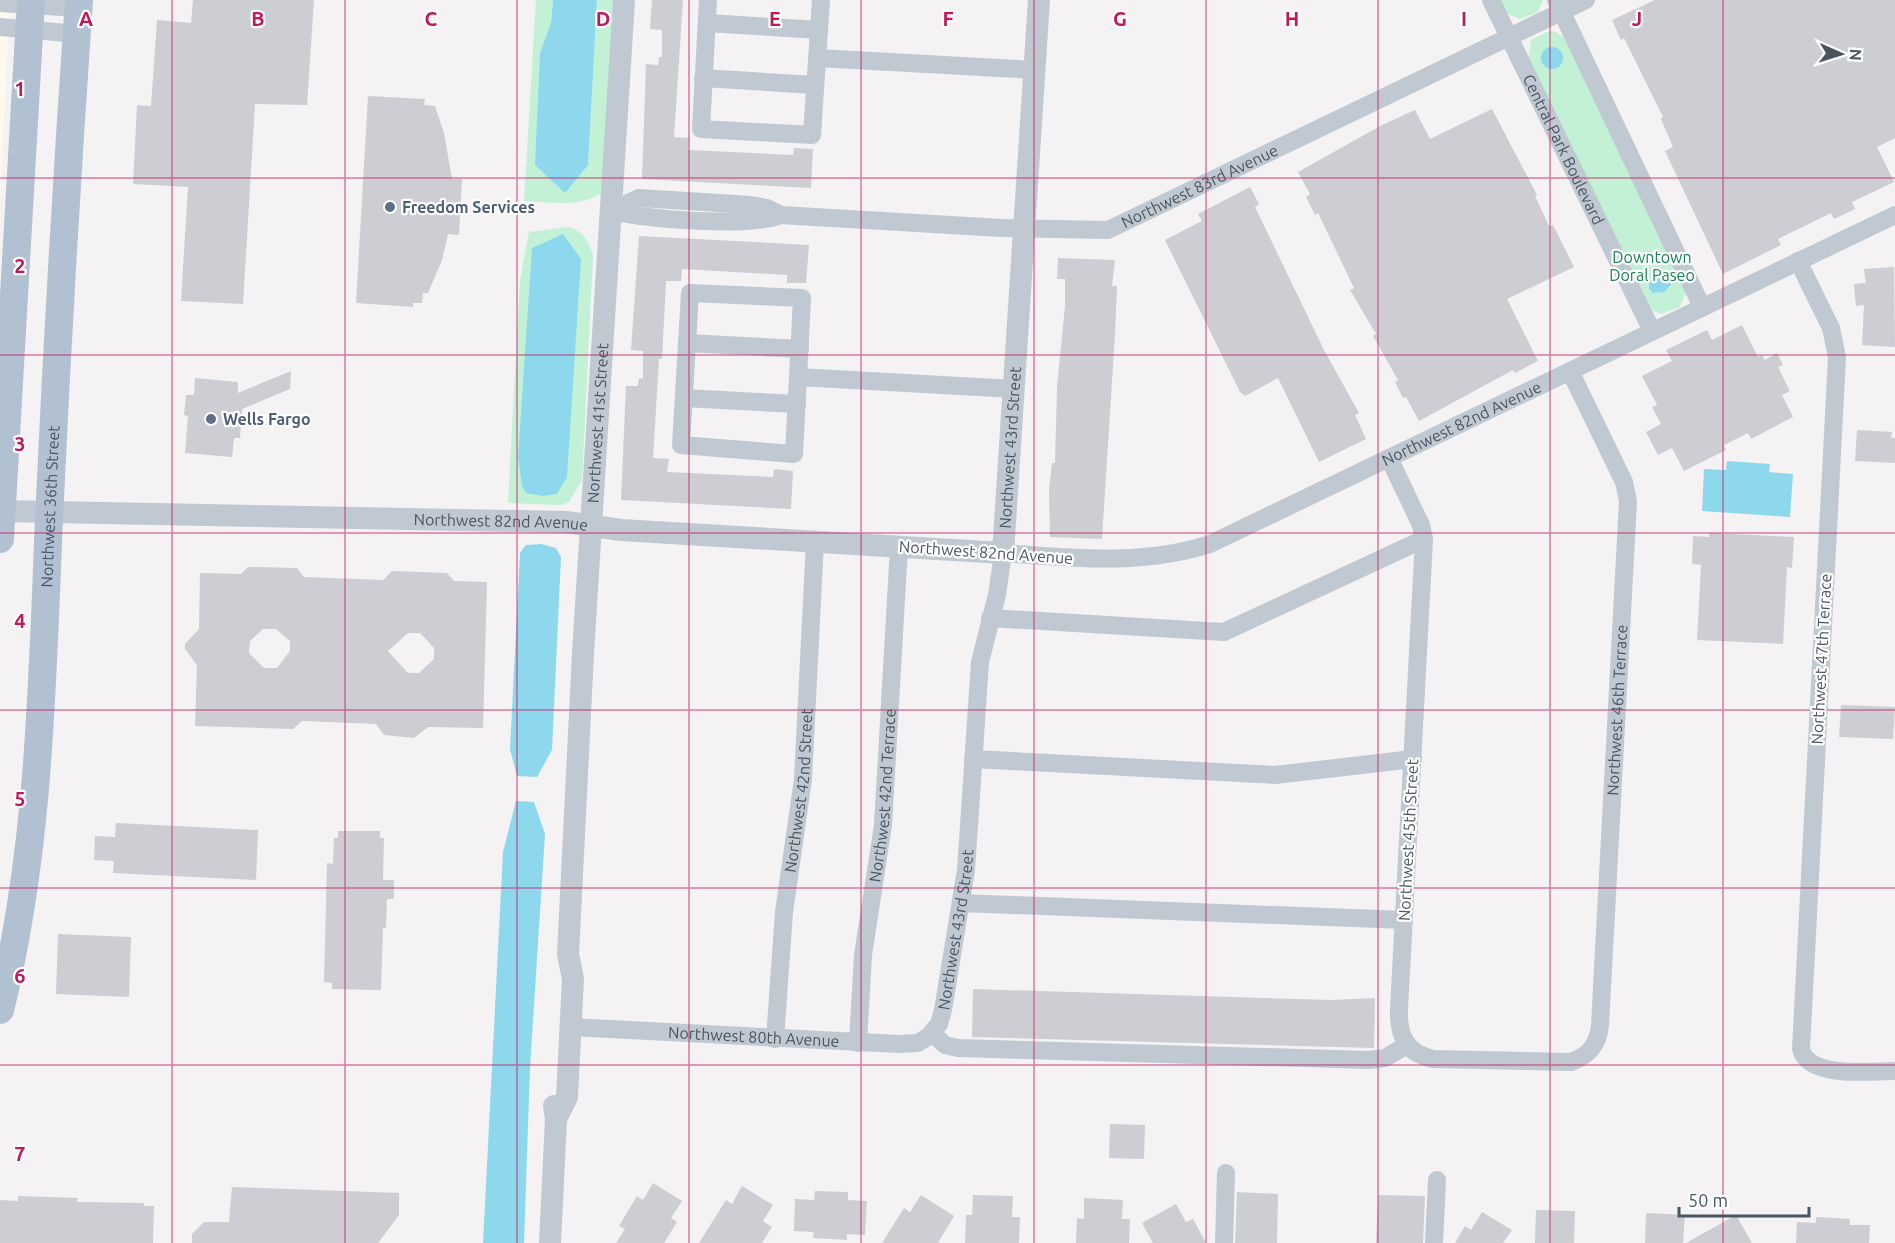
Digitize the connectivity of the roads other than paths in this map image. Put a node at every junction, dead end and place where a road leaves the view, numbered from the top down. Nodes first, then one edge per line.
1 (624, 0) edge
2 (708, 0) edge
3 (820, 0) edge
4 (1039, 0) edge
5 (1491, 0) edge
6 (1586, 0) edge
7 (0, 3) edge
8 (1559, 6) edge
9 (31, 12) edge
10 (78, 14) edge
11 (707, 23) junction
12 (0, 27) edge
13 (819, 30) junction
14 (1509, 38) junction
15 (817, 58) junction
16 (1035, 70) junction
17 (704, 78) junction
18 (815, 85) junction
19 (611, 211) junction
20 (1895, 215) edge
21 (1024, 229) junction
22 (1798, 261) junction
23 (1702, 307) junction
24 (1652, 331) junction
25 (687, 343) junction
26 (800, 349) junction
27 (1570, 371) junction
28 (798, 377) junction
29 (1014, 389) junction
30 (684, 398) junction
31 (797, 404) junction
32 (1389, 458) junction
33 (1, 510) edge
34 (50, 510) junction
35 (592, 526) junction
36 (0, 539) edge
37 (1424, 539) junction
38 (815, 541) junction
39 (899, 546) junction
40 (1003, 553) junction
41 (990, 618) junction
42 (973, 759) junction
43 (1413, 759) junction
44 (961, 903) junction
45 (1404, 920) junction
46 (568, 954) junction
47 (0, 1010) edge
48 (571, 1027) junction
49 (932, 1033) junction
50 (775, 1039) junction
51 (858, 1042) junction
52 (1407, 1045) junction
53 (1895, 1071) edge
54 (556, 1119) junction
55 (1226, 1173) dead end
56 (1437, 1180) dead end
57 (550, 1243) edge
58 (1224, 1243) edge
59 (1434, 1243) edge

1 - 19 street, Northwest 41st Street
2 - 11 street
3 - 13 street
4 - 16 street, Northwest 43rd Street
5 - 14 street, Central Park Boulevard
6 - 8 street, Northwest 83rd Avenue
7 - 9 street
8 - 14 street, Northwest 83rd Avenue
8 - 23 street
9 - 10 street
9 - 10 street
9 - 12 street
9 - 33 main road
10 - 34 main road, Northwest 36th Street
11 - 13 street
11 - 17 street
13 - 15 street
14 - 21 street, Northwest 83rd Avenue
14 - 24 street, Central Park Boulevard
15 - 16 street
15 - 18 street
16 - 21 street, Northwest 43rd Street
17 - 18 street
17 - 18 street
19 - 21 street, Northwest 83rd Avenue
19 - 35 street, Northwest 41st Street
20 - 22 street, Northwest 82nd Avenue
21 - 29 street, Northwest 43rd Street
22 - 23 street, Northwest 82nd Avenue
22 - 53 street, Northwest 47th Terrace
23 - 24 street, Northwest 82nd Avenue
24 - 27 street, Northwest 82nd Avenue
25 - 26 street
25 - 26 street
25 - 30 street
26 - 28 street
27 - 32 street, Northwest 82nd Avenue
27 - 52 street, Northwest 46th Terrace
28 - 29 street
28 - 31 street
29 - 40 street, Northwest 43rd Street
30 - 31 street
30 - 31 street
32 - 37 street, Northwest 45th Street
32 - 40 street, Northwest 82nd Avenue
33 - 34 street, Northwest 82nd Avenue
33 - 36 main road
34 - 35 street, Northwest 82nd Avenue
34 - 47 main road, Northwest 36th Street
35 - 38 street, Northwest 82nd Avenue
35 - 46 street, Northwest 41st Street
37 - 41 street
37 - 43 street, Northwest 45th Street
38 - 39 street, Northwest 82nd Avenue
38 - 50 street, Northwest 42nd Street
39 - 40 street, Northwest 82nd Avenue
39 - 51 street, Northwest 42nd Terrace
40 - 41 street, Northwest 43rd Street
41 - 42 street, Northwest 43rd Street
42 - 43 street
42 - 44 street, Northwest 43rd Street
43 - 45 street, Northwest 45th Street
44 - 45 street
44 - 49 street, Northwest 43rd Street
45 - 52 street, Northwest 45th Street
46 - 48 street, Northwest 41st Street
46 - 54 street, Northwest 41st Street
48 - 50 street, Northwest 80th Avenue
48 - 54 street, Northwest 41st Street
49 - 51 street, Northwest 80th Avenue
49 - 52 street
50 - 51 street, Northwest 80th Avenue
54 - 57 street, Northwest 41st Street
55 - 58 street
56 - 59 street

